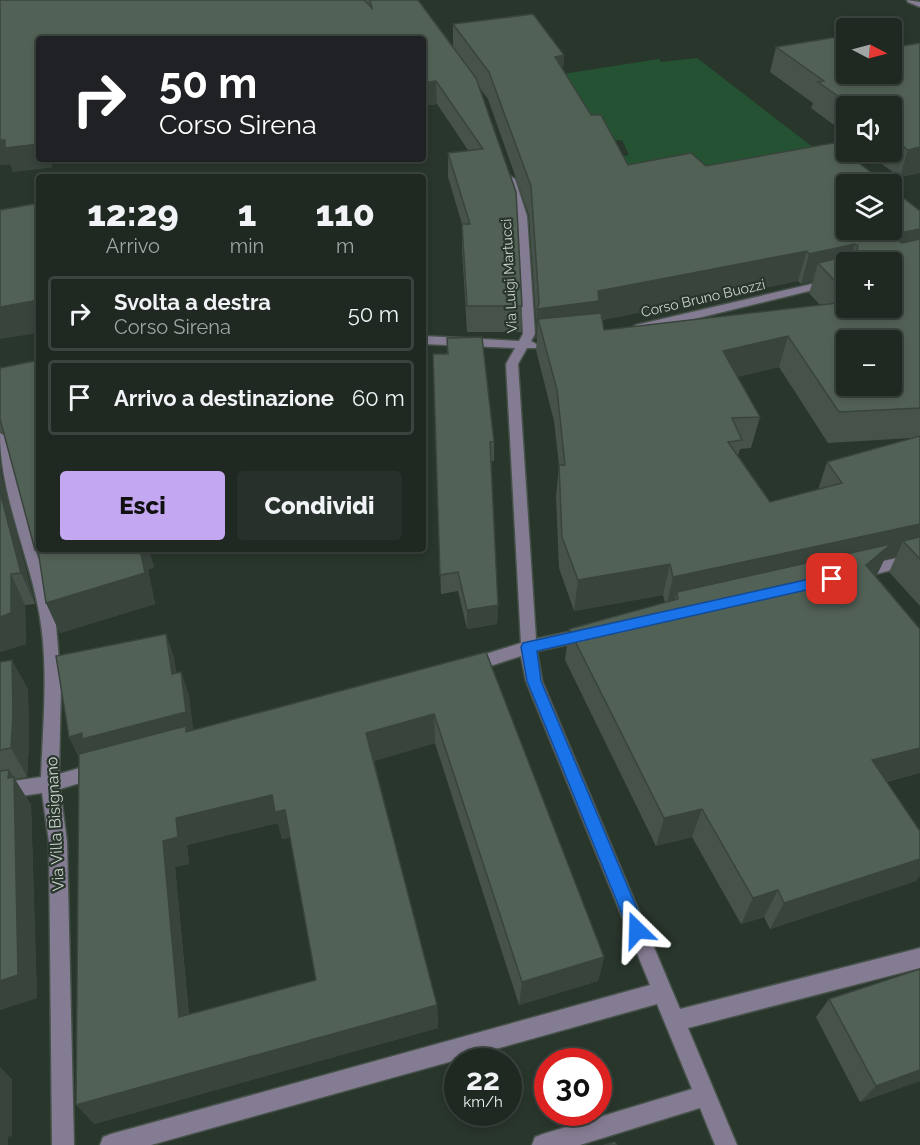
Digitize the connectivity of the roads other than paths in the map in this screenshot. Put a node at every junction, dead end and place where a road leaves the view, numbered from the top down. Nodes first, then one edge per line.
1 (911, 0) edge
2 (920, 5) edge
3 (504, 163) edge
4 (836, 281) edge
5 (629, 330) edge
6 (426, 340) edge
7 (545, 344) edge
8 (524, 346) junction
9 (0, 437) edge
10 (920, 558) edge
11 (843, 576) edge
12 (608, 630) edge
13 (529, 647) junction
14 (453, 671) edge
15 (118, 766) edge
16 (50, 784) junction
17 (0, 791) edge
18 (920, 958) edge
19 (663, 992) junction
20 (675, 1021) junction
21 (705, 1096) junction
22 (63, 1145) edge
23 (111, 1145) edge
24 (543, 1145) edge
25 (726, 1145) edge

1 - 2 street
3 - 8 street, Via Luigi Martucci
4 - 5 street, Corso Bruno Buozzi
6 - 8 street
7 - 8 street
8 - 13 street, Via Luigi Martucci
9 - 16 street, Via Villa Bisignano
10 - 11 street
12 - 13 street
13 - 14 street
13 - 19 street, Via Luigi Martucci
15 - 16 street
16 - 17 street
16 - 22 street, Via Villa Bisignano
18 - 20 street
19 - 20 street, Via Luigi Martucci
19 - 23 street
20 - 21 street, Via Luigi Martucci
21 - 24 street
21 - 25 street, Via Luigi Martucci

